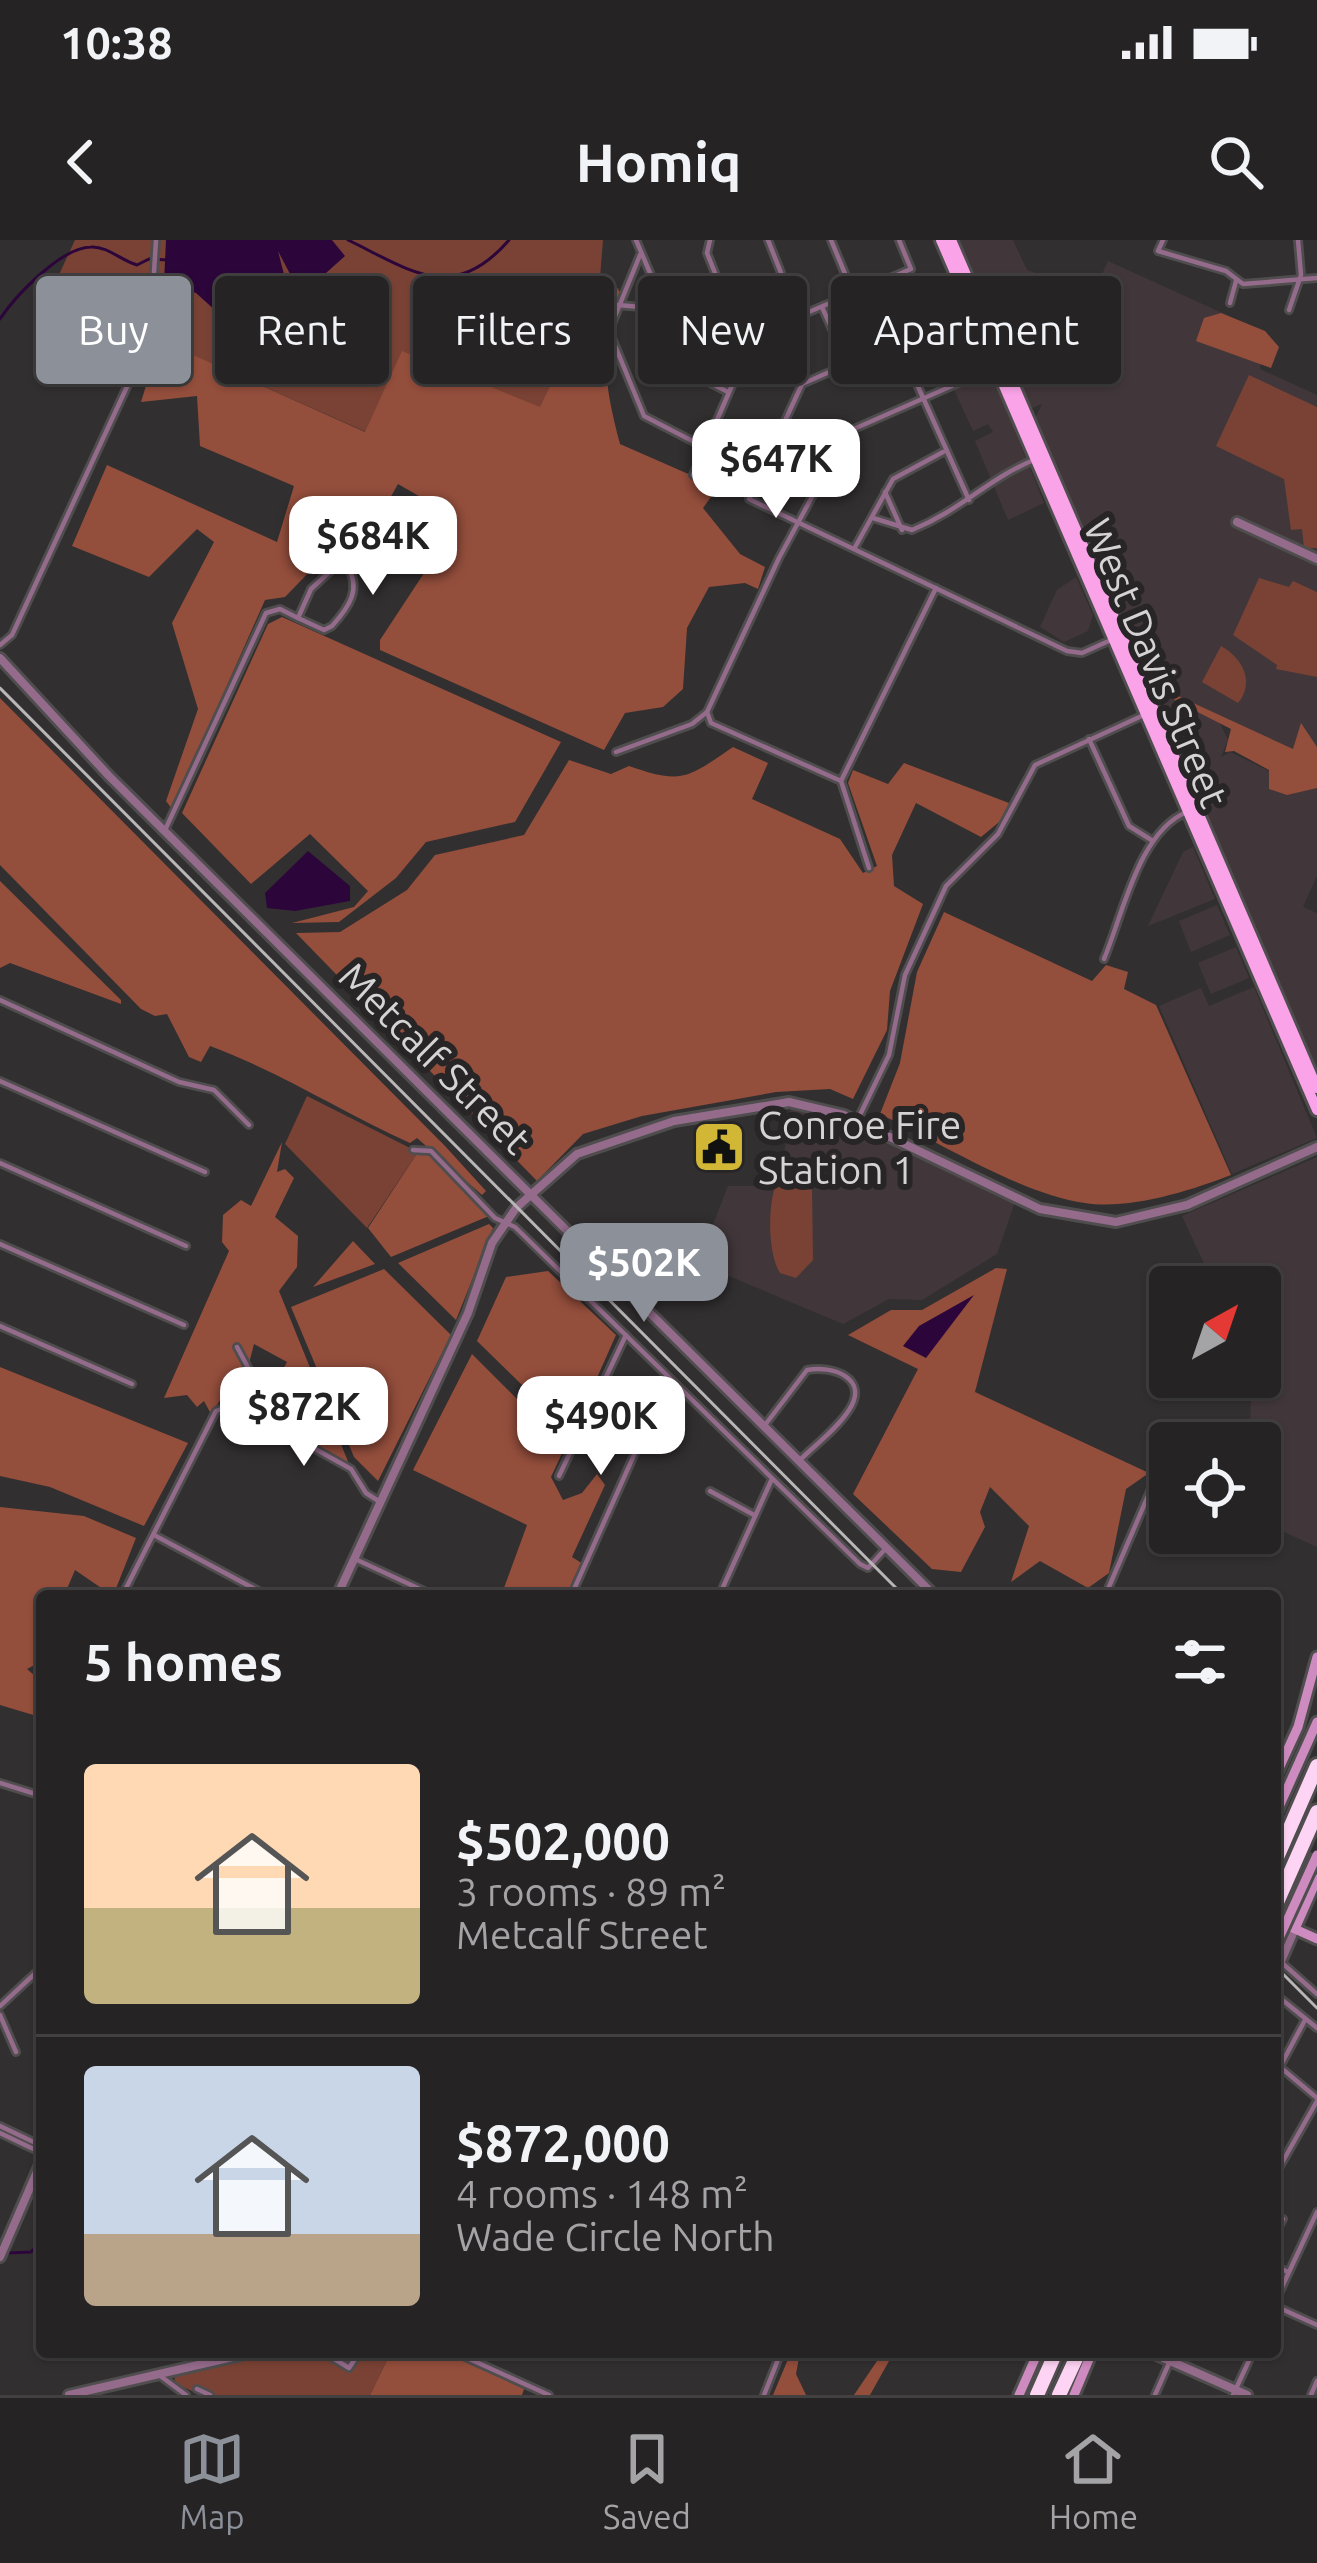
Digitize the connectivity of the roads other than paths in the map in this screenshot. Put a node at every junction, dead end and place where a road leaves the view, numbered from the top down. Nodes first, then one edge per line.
1 (156, 240) edge
2 (636, 240) edge
3 (710, 240) edge
4 (767, 240) edge
5 (831, 240) edge
6 (898, 240) edge
7 (941, 240) edge
8 (951, 240) edge
9 (1163, 240) edge
10 (1298, 240) edge
11 (640, 255) junction
12 (949, 258) junction
13 (649, 276) edge
14 (716, 276) edge
15 (782, 276) edge
16 (846, 276) edge
17 (893, 276) edge
18 (957, 276) edge
19 (961, 276) edge
20 (966, 276) edge
21 (1317, 278) edge
22 (1235, 279) junction
23 (1300, 280) junction
24 (831, 302) edge
25 (1230, 303) dead end
26 (618, 305) junction
27 (822, 306) junction
28 (638, 307) edge
29 (1289, 310) dead end
30 (807, 312) edge
31 (831, 327) edge
32 (831, 372) edge
33 (712, 384) edge
34 (732, 384) edge
35 (916, 384) edge
36 (954, 384) edge
37 (1003, 384) edge
38 (1012, 384) edge
39 (1012, 384) edge
40 (1015, 390) junction
41 (728, 392) junction
42 (922, 397) junction
43 (704, 447) junction
44 (946, 451) junction
45 (1040, 458) junction
46 (693, 475) dead end
47 (885, 492) junction
48 (969, 500) junction
49 (873, 518) junction
50 (1237, 522) dead end
51 (798, 523) junction
52 (902, 530) junction
53 (1071, 542) junction
54 (854, 549) junction
55 (1317, 560) edge
56 (1098, 580) junction
57 (935, 588) junction
58 (298, 618) junction
59 (1117, 637) junction
60 (0, 645) edge
61 (0, 658) edge
62 (707, 712) junction
63 (1146, 714) junction
64 (1089, 739) junction
65 (1170, 748) junction
66 (616, 752) dead end
67 (841, 781) junction
68 (1192, 811) junction
69 (165, 830) junction
70 (1153, 841) junction
71 (869, 868) dead end
72 (1241, 936) junction
73 (1104, 959) dead end
74 (1270, 979) junction
75 (0, 1000) edge
76 (0, 1081) edge
77 (1317, 1088) edge
78 (1317, 1110) edge
79 (857, 1121) junction
80 (249, 1125) dead end
81 (1317, 1147) edge
82 (413, 1150) dead end
83 (0, 1163) edge
84 (205, 1172) dead end
85 (530, 1195) junction
86 (504, 1222) junction
87 (0, 1244) edge
88 (186, 1246) dead end
89 (184, 1325) dead end
90 (0, 1326) edge
91 (626, 1335) junction
92 (237, 1347) dead end
93 (668, 1379) junction
94 (132, 1384) dead end
95 (235, 1404) junction
96 (764, 1426) junction
97 (800, 1461) junction
98 (560, 1476) dead end
99 (771, 1480) junction
100 (710, 1491) dead end
101 (1149, 1494) edge
102 (380, 1502) junction
103 (754, 1515) junction
104 (154, 1535) junction
105 (886, 1547) junction
106 (355, 1559) junction
107 (125, 1590) edge
108 (257, 1590) edge
109 (340, 1590) edge
110 (422, 1590) edge
111 (574, 1590) edge
112 (722, 1590) edge
113 (929, 1590) edge
114 (1108, 1590) edge
115 (1317, 1657) edge
116 (1317, 1722) edge
117 (1281, 1764) edge
118 (1315, 1771) edge
119 (0, 1784) edge
120 (36, 1794) edge
121 (1281, 1803) edge
122 (1317, 1812) edge
123 (1281, 1848) edge
124 (1317, 1855) edge
125 (1317, 1879) edge
126 (1281, 1893) edge
127 (1281, 1922) edge
128 (1295, 1929) junction
129 (1281, 1934) edge
130 (1317, 1939) edge
131 (1281, 1962) joint
132 (36, 1973) edge
133 (1317, 1994) edge
134 (1281, 1999) edge
135 (0, 2006) edge
136 (0, 2015) edge
137 (1305, 2020) junction
138 (1317, 2028) edge
139 (16, 2052) dead end
140 (1281, 2065) edge
141 (1281, 2068) edge
142 (1317, 2099) edge
143 (0, 2130) edge
144 (36, 2150) edge
145 (1281, 2164) edge
146 (36, 2168) edge
147 (1317, 2212) edge
148 (0, 2257) edge
149 (1281, 2269) edge
150 (1288, 2272) junction
151 (1281, 2289) edge
152 (1281, 2307) edge
153 (1317, 2325) edge
154 (229, 2358) edge
155 (333, 2358) edge
156 (353, 2358) edge
157 (467, 2358) edge
158 (779, 2358) edge
159 (1035, 2358) edge
160 (1053, 2358) edge
161 (1075, 2358) edge
162 (1089, 2358) edge
163 (1171, 2358) edge
164 (1175, 2358) edge
165 (1249, 2358) edge
166 (159, 2375) junction
167 (1317, 2381) edge
168 (197, 2389) dead end
169 (1234, 2392) edge
170 (69, 2395) edge
171 (186, 2395) edge
172 (210, 2395) edge
173 (549, 2395) edge
174 (764, 2395) edge
175 (1019, 2395) edge
176 (1037, 2395) edge
177 (1059, 2395) edge
178 (1073, 2395) edge
179 (1155, 2395) edge
180 (1247, 2395) edge
181 (1311, 2395) edge

1 - 60 street
2 - 11 street
3 - 14 street
4 - 15 street
5 - 16 street
6 - 17 street
7 - 12 main road, West Davis Street
8 - 20 main road, West Davis Street
9 - 22 street
10 - 23 street
11 - 13 street
11 - 26 street
12 - 18 main road, West Davis Street
12 - 19 main road
21 - 23 street
22 - 23 street
22 - 25 street
23 - 29 street
24 - 27 street
26 - 28 street
26 - 43 street
27 - 30 street
27 - 31 street
32 - 51 street
33 - 41 street
34 - 41 street
35 - 42 street
36 - 42 street
37 - 45 main road, West Davis Street
38 - 40 main road, West Davis Street
39 - 40 main road
40 - 45 main road, West Davis Street
41 - 43 street
42 - 44 street
42 - 51 street
43 - 46 street
44 - 47 street
44 - 48 street
45 - 48 street
45 - 53 main road, West Davis Street
45 - 56 main road, West Davis Street
47 - 49 street
47 - 52 street
48 - 52 street
49 - 52 street
49 - 54 street
50 - 55 street
51 - 54 street
51 - 62 street
53 - 56 main road
53 - 59 main road, West Davis Street
54 - 57 street
56 - 59 main road, West Davis Street
57 - 59 street
57 - 67 street
58 - 58 street
58 - 69 street
59 - 63 main road, West Davis Street
59 - 65 main road, West Davis Street
61 - 69 street, Metcalf Street
62 - 66 street
62 - 67 street
63 - 64 street
63 - 65 main road
63 - 68 main road, West Davis Street
64 - 70 street
64 - 79 street
65 - 68 main road, West Davis Street
67 - 71 street
68 - 70 street
68 - 72 main road, West Davis Street
68 - 74 main road, West Davis Street
69 - 85 street, Metcalf Street
70 - 73 street
72 - 74 main road
72 - 78 main road, West Davis Street
74 - 77 main road, West Davis Street
75 - 80 street
76 - 84 street
79 - 81 street
79 - 85 street
82 - 86 street
83 - 88 street
85 - 86 street
85 - 96 street, Metcalf Street
86 - 91 street
86 - 102 street
87 - 89 street
90 - 94 street
91 - 93 street
91 - 98 street
92 - 95 street
93 - 99 street
93 - 111 street
95 - 102 street
95 - 104 street
96 - 97 street, Metcalf Street
96 - 97 street
97 - 105 street, Metcalf Street
99 - 103 street
99 - 105 street
100 - 103 street
101 - 114 street
102 - 106 street
103 - 112 street
104 - 107 street
104 - 108 street
105 - 113 street, Metcalf Street
106 - 109 street
106 - 110 street
115 - 117 main road
116 - 121 main road
118 - 123 highway
119 - 120 street
122 - 126 highway
124 - 129 main road, bridge
125 - 128 main road
127 - 128 main road
128 - 130 main road
128 - 131 street
131 - 133 street
132 - 135 street
134 - 137 street
136 - 139 street
137 - 138 street
137 - 140 street
141 - 142 street
142 - 145 street
143 - 144 street
146 - 148 street
147 - 150 street
149 - 150 street
150 - 151 street
152 - 153 street
154 - 166 street
155 - 156 street
157 - 173 street
158 - 174 street
159 - 175 main road
160 - 176 highway
161 - 177 highway
162 - 178 main road
163 - 179 street
164 - 169 street
165 - 169 street
166 - 170 street
166 - 171 street
167 - 181 street
168 - 172 street
169 - 180 street

